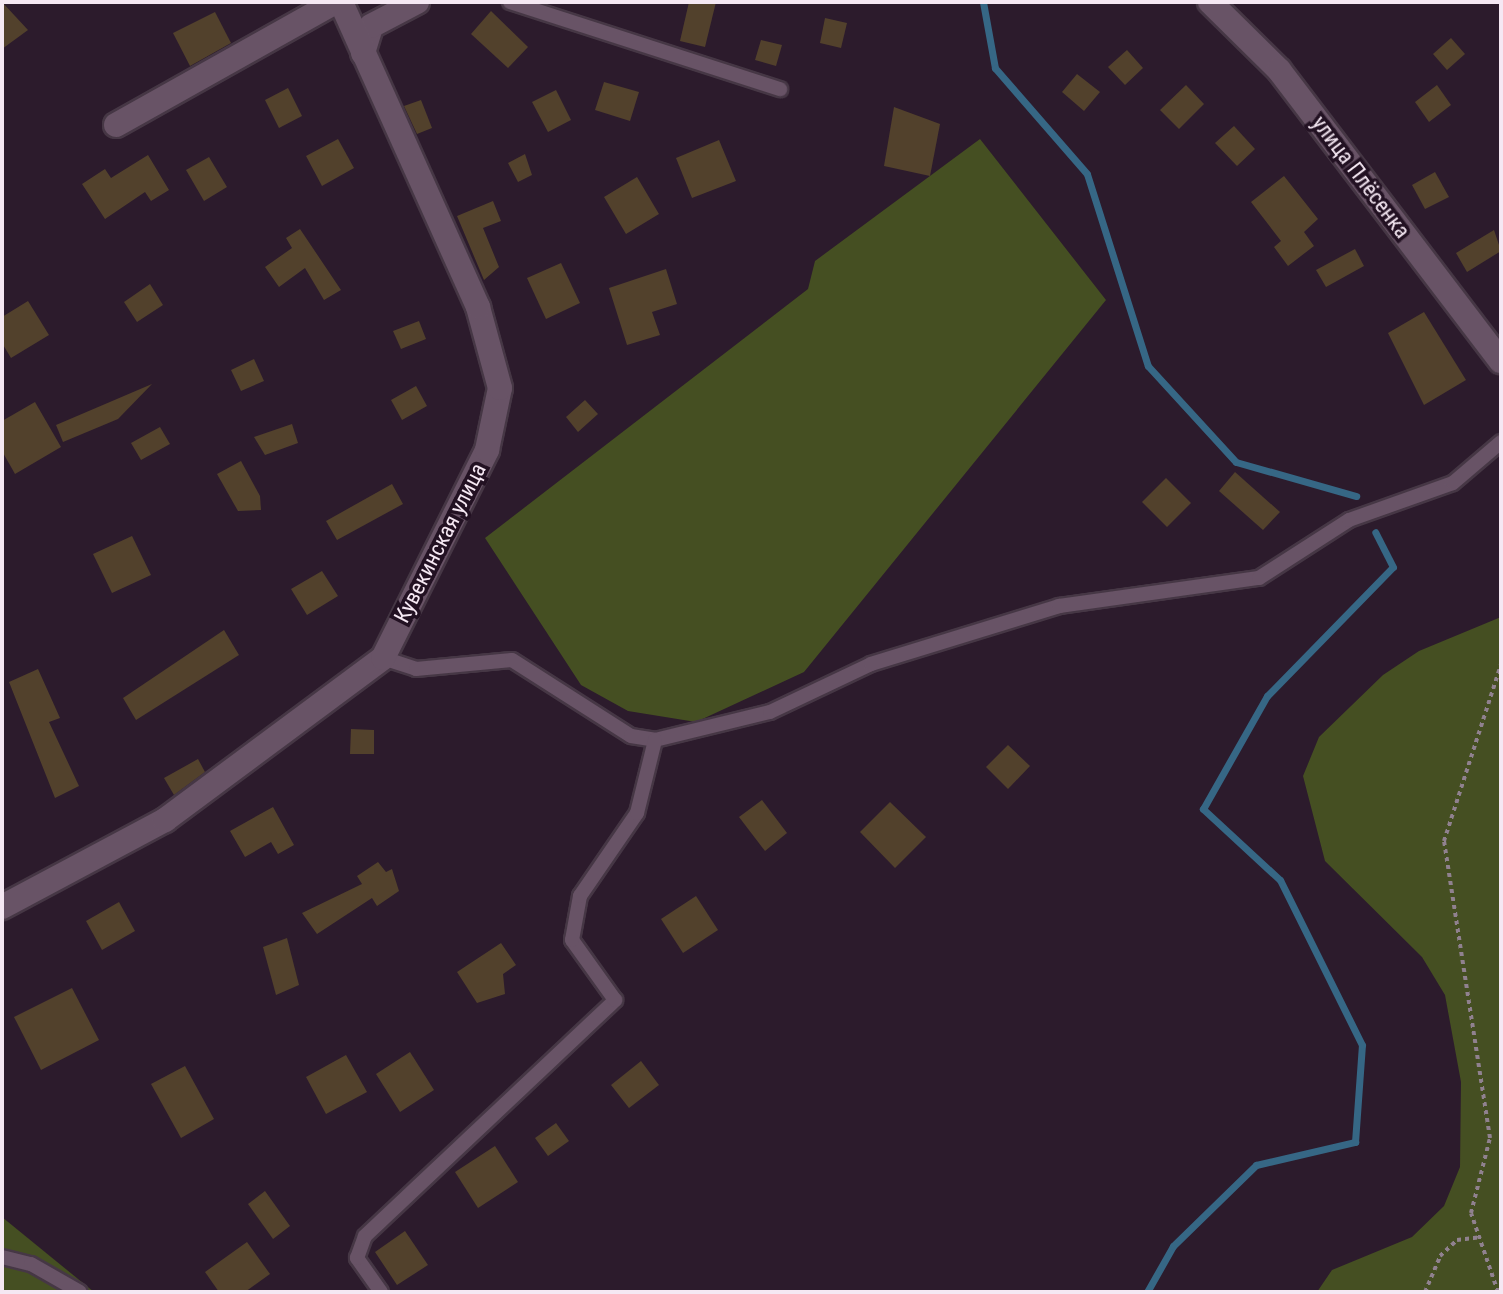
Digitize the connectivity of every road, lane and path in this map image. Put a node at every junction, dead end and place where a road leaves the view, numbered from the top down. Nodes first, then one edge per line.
1 (338, 2) edge
2 (417, 2) edge
3 (510, 2) edge
4 (1210, 2) edge
5 (363, 53) junction
6 (780, 89) dead end
7 (116, 125) dead end
8 (1501, 361) edge
9 (1501, 442) edge
10 (383, 658) junction
11 (1501, 665) edge
12 (655, 740) junction
13 (2, 907) edge
14 (1480, 1237) junction
15 (2, 1257) edge
16 (80, 1292) edge
17 (381, 1292) edge
18 (1425, 1292) edge
19 (1498, 1292) edge

1 - 5 street, Кувекинская улица
1 - 7 street, Кувекинская улица
2 - 5 street
3 - 6 lane
4 - 8 street, улица Плёсенка
5 - 10 street, Кувекинская улица
9 - 12 lane
10 - 12 lane
10 - 13 street, Кувекинская улица
11 - 14 path
12 - 17 lane
14 - 18 path
14 - 19 path
15 - 16 lane

